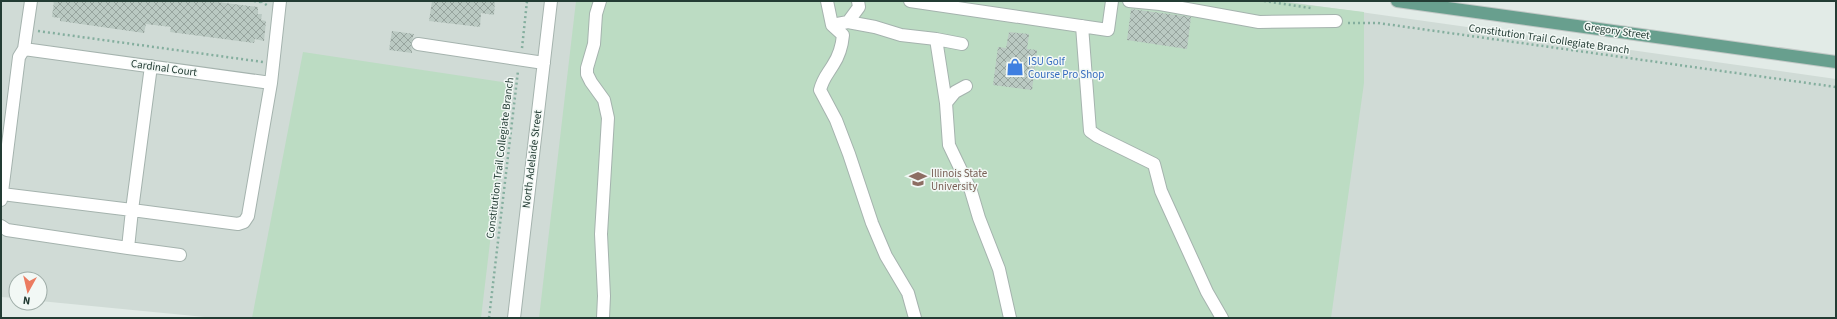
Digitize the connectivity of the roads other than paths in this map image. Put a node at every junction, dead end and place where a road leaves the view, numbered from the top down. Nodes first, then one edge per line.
1 (31, 1) edge
2 (551, 1) edge
3 (600, 1) edge
4 (827, 1) edge
5 (858, 1) edge
6 (910, 1) edge
7 (1112, 1) edge
8 (1129, 1) edge
9 (1398, 1) edge
10 (276, 5) edge
11 (1336, 20) road end
12 (848, 22) junction
13 (832, 26) junction
14 (1082, 26) junction
15 (936, 39) junction
16 (418, 44) dead end
17 (962, 44) dead end
18 (24, 49) junction
19 (1836, 62) edge
20 (544, 63) junction
21 (150, 66) junction
22 (271, 83) junction
23 (943, 84) junction
24 (946, 103) junction
25 (1, 197) edge
26 (132, 210) junction
27 (1, 226) edge
28 (128, 248) junction
29 (180, 255) dead end
30 (514, 318) edge
31 (603, 318) edge
32 (915, 318) edge
33 (1010, 318) edge
34 (1222, 318) edge

1 - 18 street
2 - 20 street, North Adelaide Street
3 - 31 street
4 - 13 street
5 - 12 street
6 - 14 street
7 - 14 street
8 - 11 street
9 - 19 main road, Gregory Street
10 - 22 street
12 - 13 street
12 - 15 street
13 - 32 street
14 - 34 street
15 - 17 street
15 - 23 street
16 - 20 street
18 - 21 street, Cardinal Court
18 - 25 street
20 - 30 street, North Adelaide Street
21 - 22 street, Cardinal Court
21 - 26 street
22 - 26 street
23 - 24 street
23 - 24 street
24 - 33 street
25 - 26 street
26 - 28 street
27 - 28 street
28 - 29 street

